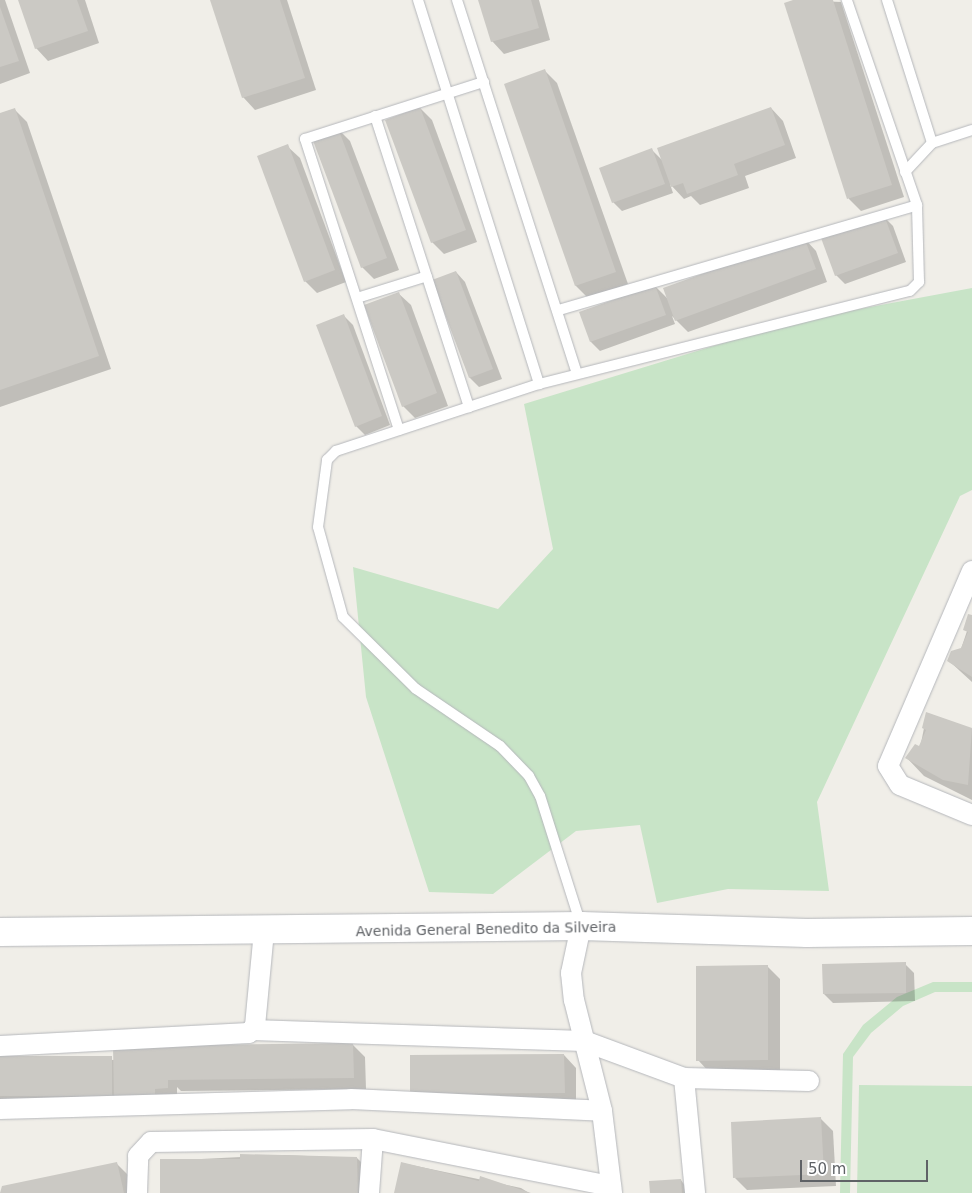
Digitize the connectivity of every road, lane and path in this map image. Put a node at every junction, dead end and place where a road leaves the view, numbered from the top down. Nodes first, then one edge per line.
1 (418, 0) edge
2 (457, 0) edge
3 (847, 0) edge
4 (887, 0) edge
5 (484, 82) junction
6 (449, 94) junction
7 (375, 116) junction
8 (972, 130) edge
9 (932, 143) junction
10 (905, 172) junction
11 (917, 205) junction
12 (427, 276) junction
13 (357, 298) junction
14 (559, 310) junction
15 (577, 373) junction
16 (539, 384) junction
17 (469, 407) junction
18 (399, 430) junction
19 (970, 580) edge
20 (972, 815) edge
21 (581, 926) junction
22 (264, 931) junction
23 (972, 931) edge
24 (0, 932) edge
25 (252, 1030) junction
26 (584, 1041) junction
27 (0, 1046) edge
28 (684, 1078) junction
29 (809, 1082) dead end
30 (0, 1109) edge
31 (602, 1111) junction
32 (373, 1139) junction
33 (612, 1190) edge
34 (137, 1193) edge
35 (369, 1193) edge
36 (695, 1193) edge

1 - 6 lane
2 - 5 lane
3 - 10 lane
4 - 9 lane
5 - 6 lane
5 - 14 lane
6 - 7 lane
6 - 16 lane
7 - 12 lane
7 - 13 lane
8 - 9 lane
9 - 10 lane
10 - 11 lane
11 - 14 lane
11 - 15 lane
12 - 13 lane
12 - 17 lane
13 - 18 lane
14 - 15 lane
15 - 16 lane
16 - 17 lane
17 - 18 lane
18 - 21 lane
19 - 20 street
21 - 22 main road, Avenida General Benedito da Silveira
21 - 23 main road, Avenida General Benedito da Silveira
21 - 26 street
22 - 24 main road, Avenida General Benedito da Silveira
22 - 25 street
25 - 26 street
25 - 27 street
26 - 28 street
26 - 31 street
28 - 29 street
28 - 36 street
30 - 31 street
31 - 33 street
32 - 33 street
32 - 34 street
32 - 35 street

